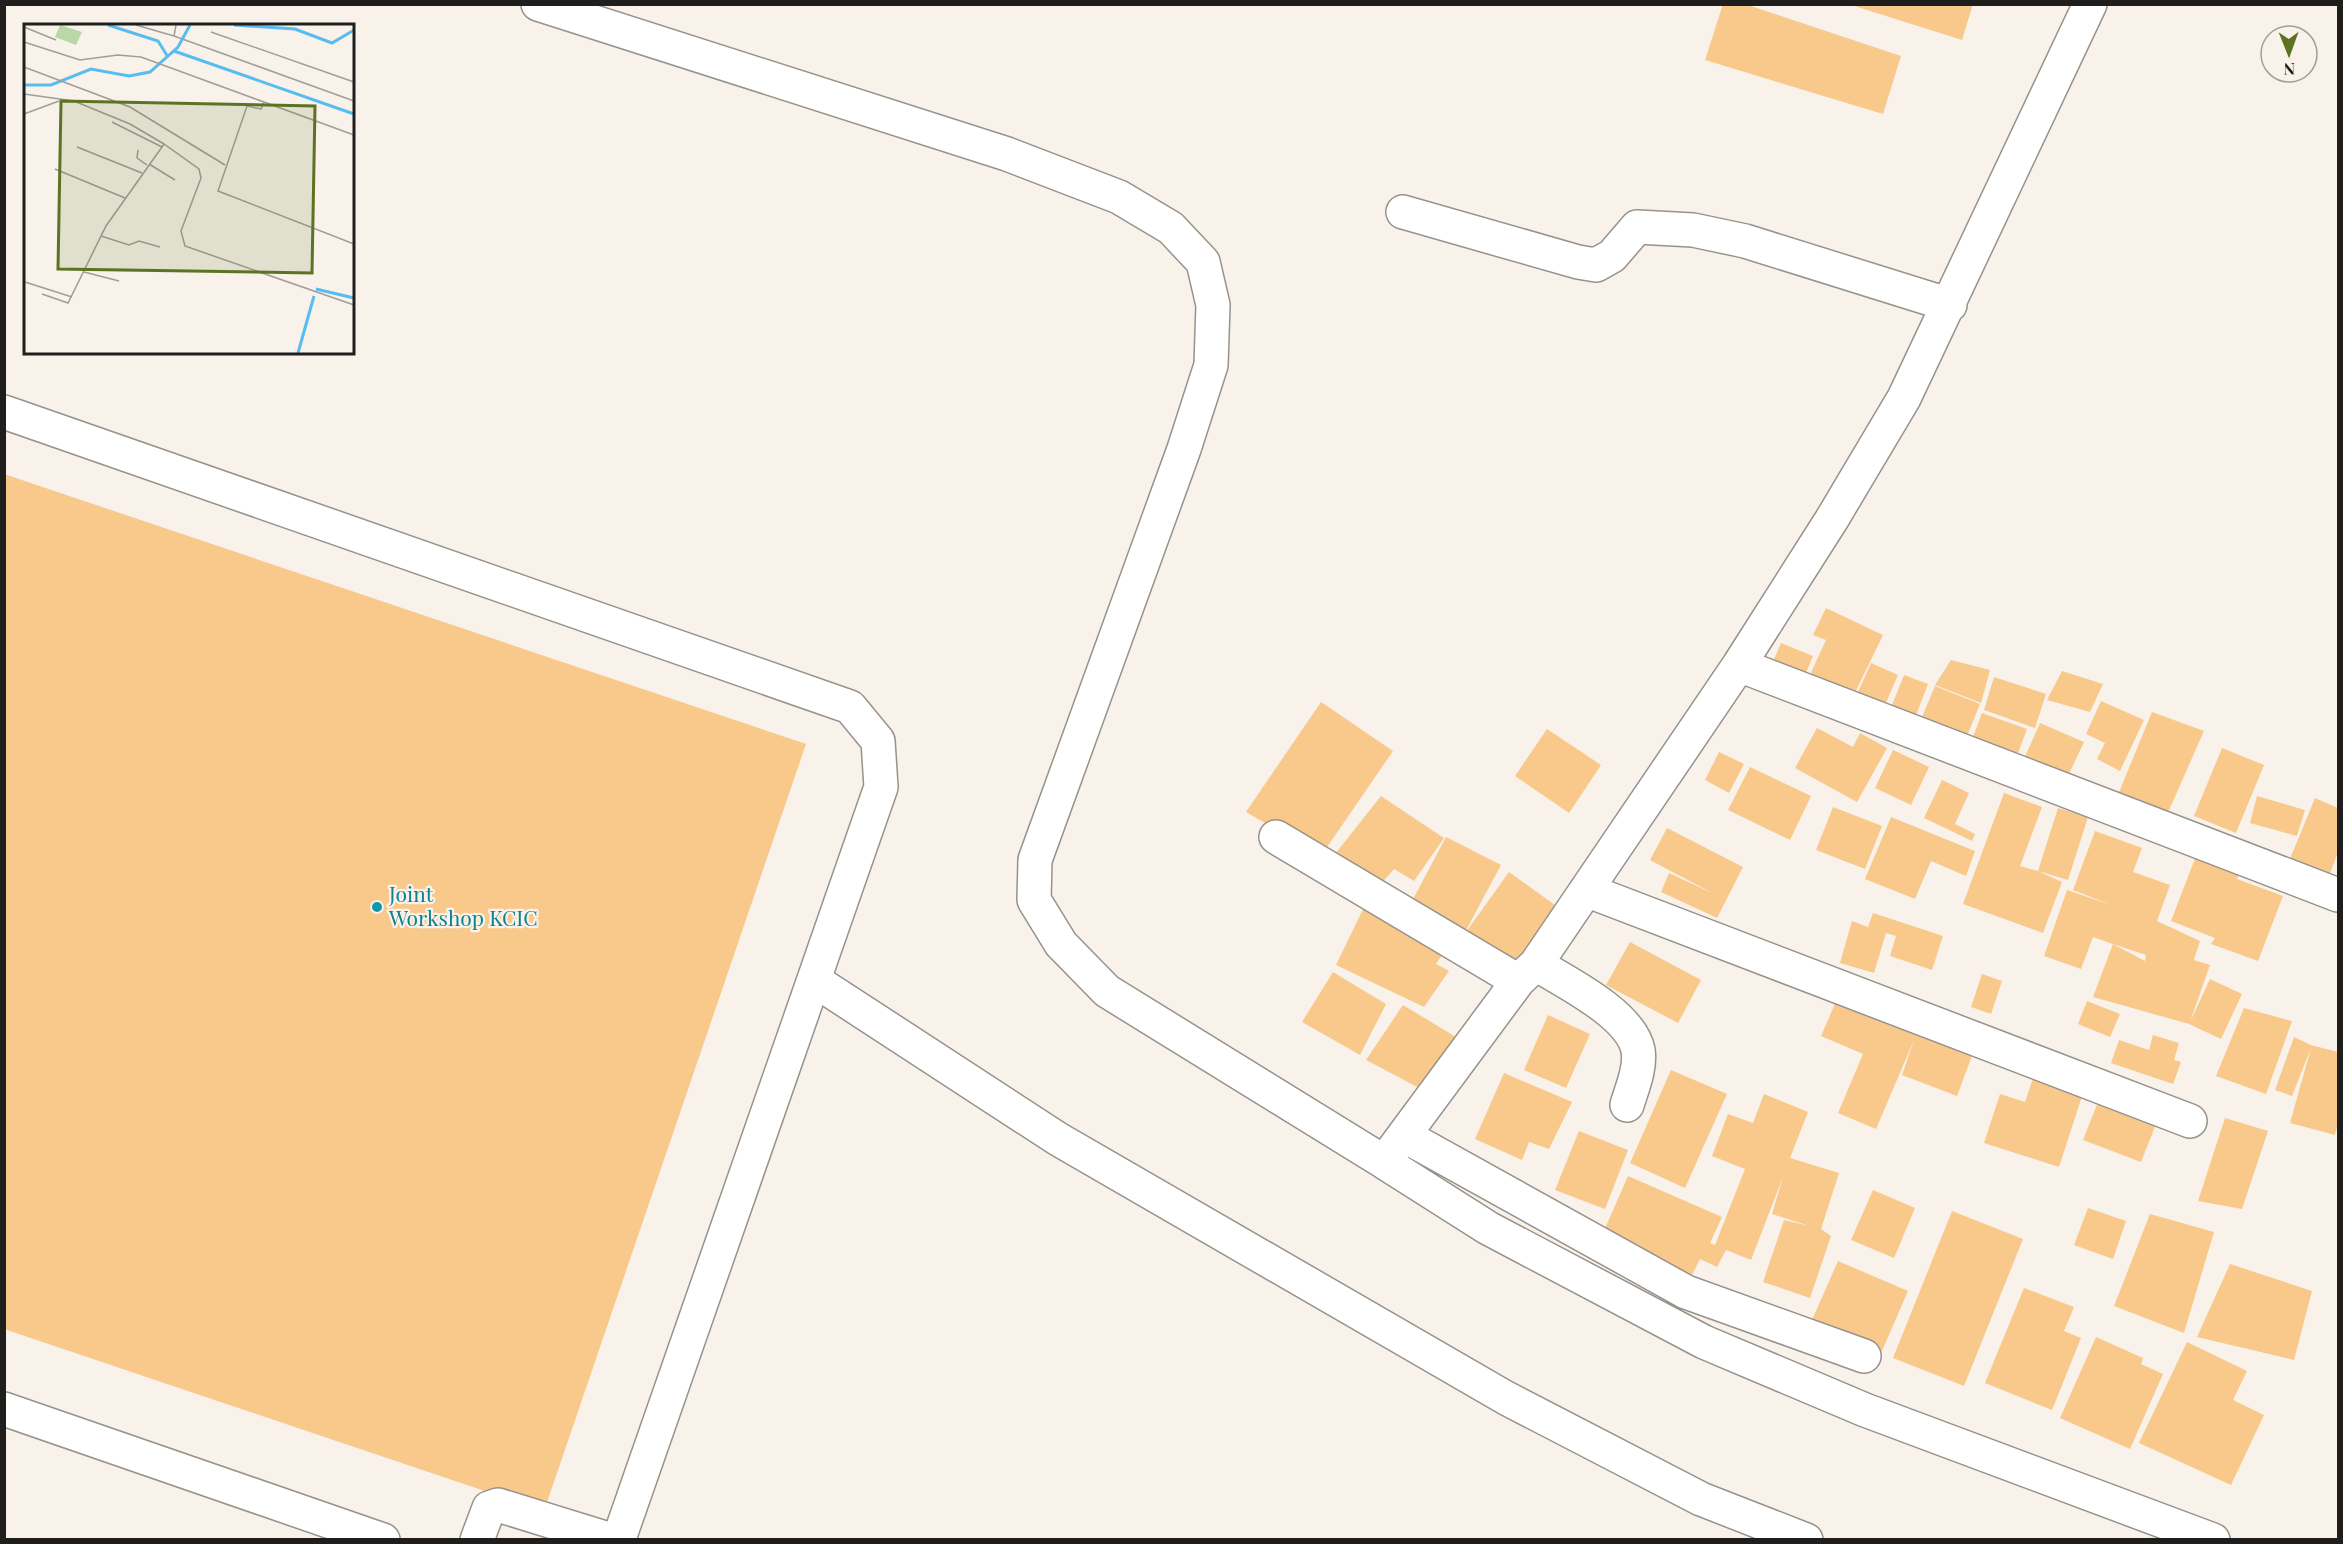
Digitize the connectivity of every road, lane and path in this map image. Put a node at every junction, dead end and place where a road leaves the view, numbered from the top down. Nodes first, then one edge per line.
1 (538, 4) edge
2 (2090, 4) edge
3 (1403, 212) dead end
4 (1950, 305) junction
5 (4, 412) edge
6 (1739, 665) junction
7 (1276, 837) dead end
8 (1586, 890) junction
9 (2338, 895) edge
10 (1527, 973) junction
11 (814, 980) junction
12 (1627, 1105) dead end
13 (2190, 1121) dead end
14 (1405, 1136) junction
15 (1384, 1162) junction
16 (1864, 1356) dead end
17 (4, 1409) edge
18 (383, 1539) edge
19 (477, 1539) edge
20 (1806, 1539) edge
21 (2213, 1539) edge

1 - 15 street
2 - 4 street
3 - 4 street
4 - 6 street
5 - 11 street
6 - 8 street
6 - 9 street
7 - 10 street
8 - 10 street
8 - 13 street
10 - 12 street
10 - 14 street
11 - 19 street
11 - 20 street
14 - 15 street
14 - 16 street
15 - 21 street
17 - 18 street

